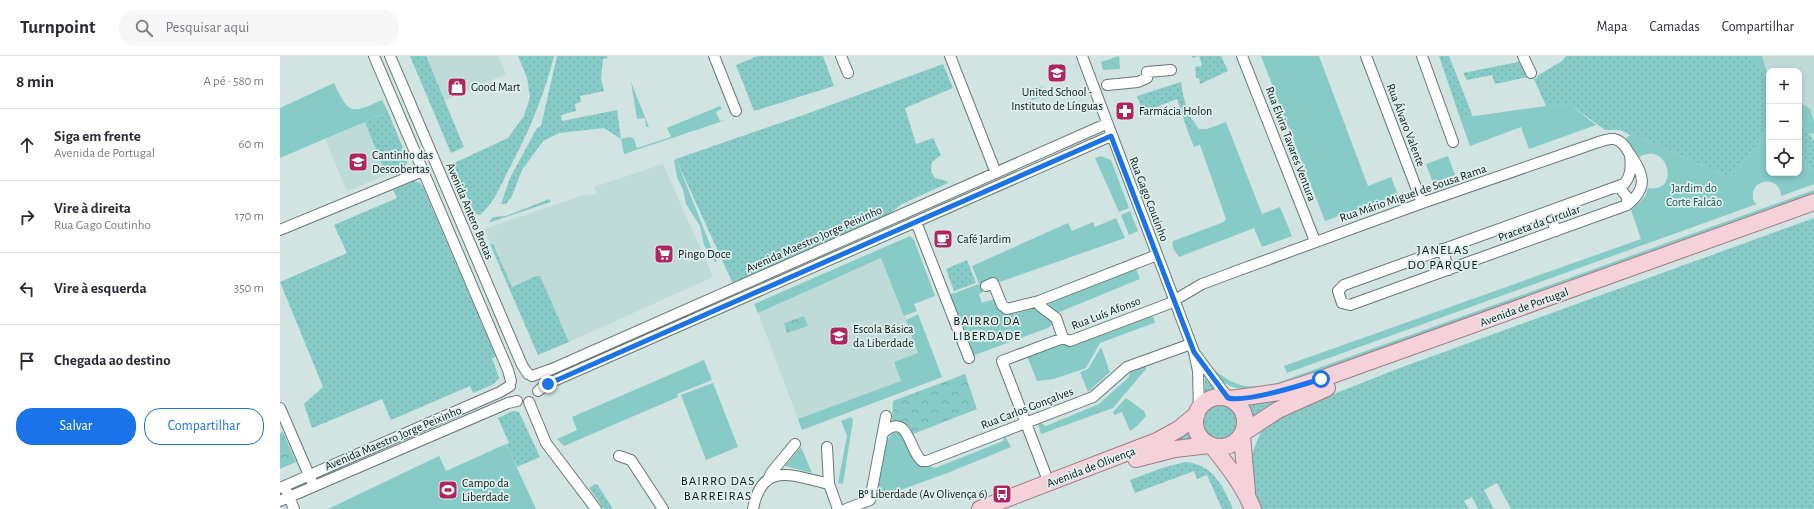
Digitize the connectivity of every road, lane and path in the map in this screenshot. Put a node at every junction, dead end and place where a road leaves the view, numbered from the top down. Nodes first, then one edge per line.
1 (374, 56) edge
2 (390, 56) edge
3 (714, 56) edge
4 (841, 56) edge
5 (950, 56) edge
6 (1082, 56) edge
7 (1242, 56) edge
8 (1366, 56) edge
9 (1422, 56) edge
10 (1523, 56) edge
11 (1170, 70) dead end
12 (848, 73) dead end
13 (1531, 73) dead end
14 (1107, 85) dead end
15 (736, 111) dead end
16 (1106, 124) junction
17 (1111, 136) junction
18 (1452, 142) dead end
19 (1630, 154) junction
20 (423, 171) junction
21 (996, 173) junction
22 (1642, 182) joint
23 (1619, 187) junction
24 (1814, 202) edge
25 (1422, 203) junction
26 (1627, 205) junction
27 (1549, 211) junction
28 (1814, 213) edge
29 (916, 222) junction
30 (280, 230) edge
31 (1556, 231) junction
32 (1315, 241) junction
33 (1442, 250) junction
34 (1157, 255) junction
35 (1449, 270) junction
36 (986, 286) dead end
37 (1038, 300) junction
38 (1174, 300) junction
39 (1064, 338) junction
40 (1192, 348) junction
41 (968, 358) dead end
42 (530, 375) junction
43 (510, 383) junction
44 (538, 391) junction
45 (1229, 399) junction
46 (517, 401) junction
47 (529, 402) junction
48 (280, 408) edge
49 (1198, 412) junction
50 (886, 416) dead end
51 (1026, 423) junction
52 (883, 433) junction
53 (1243, 434) junction
54 (796, 444) dead end
55 (1210, 445) junction
56 (827, 447) dead end
57 (619, 456) dead end
58 (309, 475) junction
59 (768, 480) junction
60 (1049, 483) junction
61 (829, 484) junction
62 (282, 487) edge
63 (314, 487) junction
64 (1247, 494) junction
65 (285, 499) edge
66 (755, 507) edge
67 (294, 509) edge
68 (596, 509) edge
69 (663, 509) edge
70 (838, 509) edge
71 (846, 509) edge
72 (980, 509) edge
73 (1008, 509) edge
74 (1253, 509) edge

1 - 20 street
2 - 42 street, Avenida Antero Brotas
3 - 15 street
4 - 12 street
5 - 21 street
6 - 16 street, Rua Gago Coutinho
7 - 32 street, Rua Elvira Tavares Ventura
8 - 25 street, Rua Álvaro Valente
9 - 18 street
10 - 13 street
11 - 14 street
16 - 17 street, Rua Gago Coutinho
16 - 21 street, Avenida Maestro Jorge Peixinho
17 - 29 street
17 - 34 street, Rua Gago Coutinho
19 - 22 street, Rua Mário Miguel de Sousa Rama
19 - 23 street
19 - 25 street, Rua Mário Miguel de Sousa Rama
20 - 30 street
20 - 43 street
21 - 42 street, Avenida Maestro Jorge Peixinho
22 - 26 street, Praceta da Circular
23 - 26 street
23 - 27 street
24 - 45 main road, Avenida de Portugal
25 - 32 street, Rua Mário Miguel de Sousa Rama
26 - 31 street, Praceta da Circular
27 - 31 street
27 - 33 street
28 - 53 main road, Avenida de Portugal
29 - 41 street
29 - 44 street
31 - 35 street, Praceta da Circular
32 - 38 street, Rua Mário Miguel de Sousa Rama
33 - 35 street
33 - 35 street, Praceta da Circular
34 - 37 street
34 - 38 street, Rua Gago Coutinho
36 - 37 street
37 - 39 street
38 - 39 street, Rua Luís Afonso
38 - 40 street, Rua Gago Coutinho
39 - 51 street, Rua Luís Afonso
40 - 45 street, Rua Gago Coutinho
40 - 49 street, Rua Gago Coutinho
40 - 51 street, Rua Carlos Gonçalves
42 - 43 street
42 - 44 street
43 - 46 street
43 - 58 street, Avenida Maestro Jorge Peixinho
44 - 47 street
45 - 49 main road
45 - 53 main road
46 - 47 street
46 - 63 street, Avenida Maestro Jorge Peixinho
47 - 68 street
48 - 58 street
49 - 55 main road
49 - 60 main road, Avenida de Olivença
50 - 52 street
51 - 52 street, Rua Carlos Gonçalves
51 - 60 street
52 - 71 street
53 - 55 main road
53 - 64 main road
54 - 59 street
55 - 64 main road
55 - 73 main road, Avenida de Olivença
56 - 61 street
57 - 69 street
58 - 62 street, Avenida Maestro Jorge Peixinho
58 - 63 street
59 - 61 street
59 - 66 street
60 - 72 main road, Avenida de Olivença
61 - 70 street
62 - 65 street
63 - 65 street, Avenida Maestro Jorge Peixinho
64 - 74 main road
65 - 67 street

